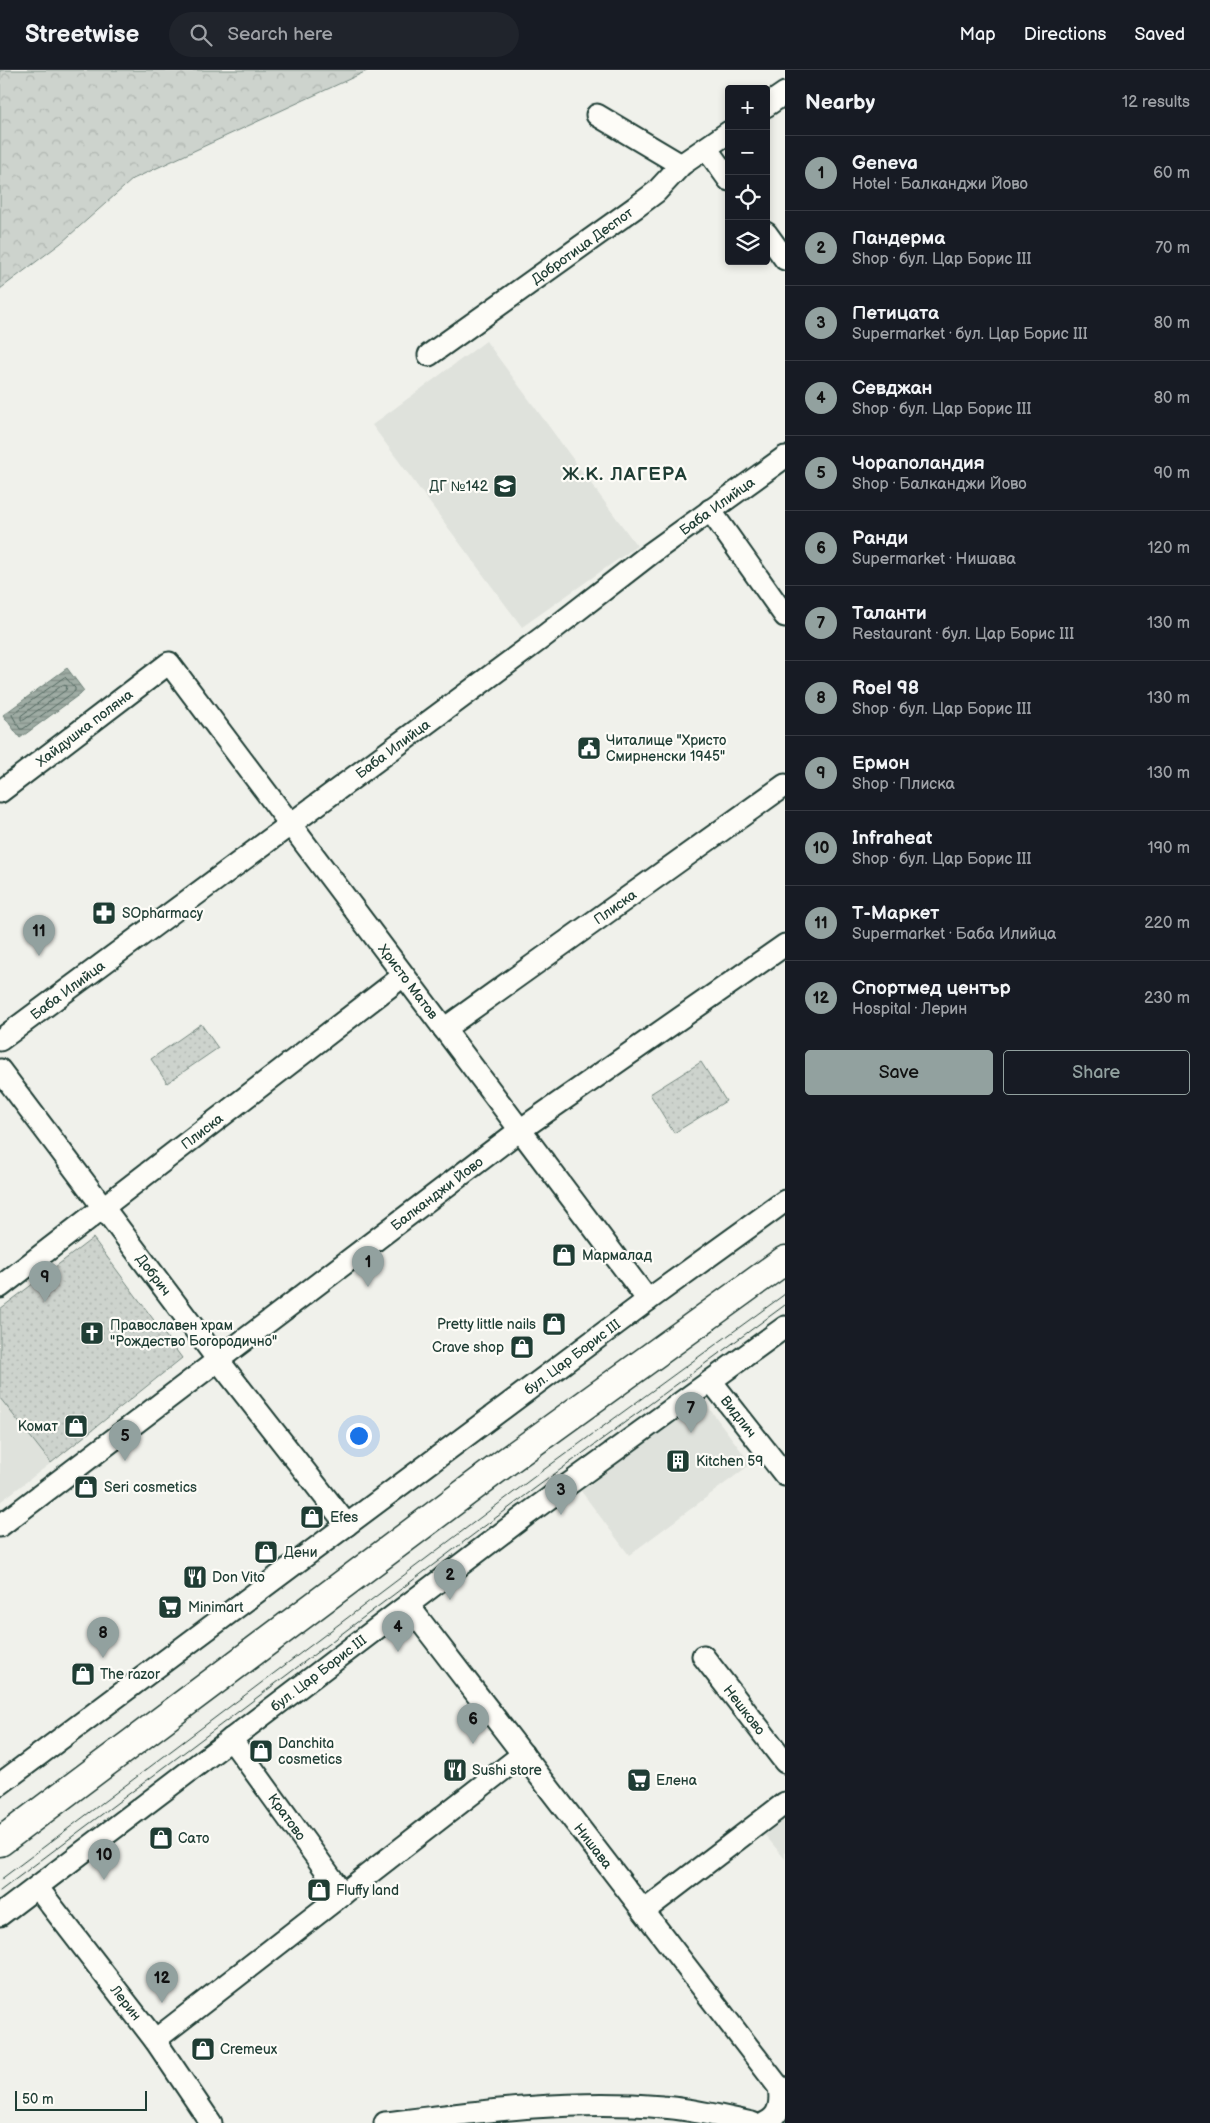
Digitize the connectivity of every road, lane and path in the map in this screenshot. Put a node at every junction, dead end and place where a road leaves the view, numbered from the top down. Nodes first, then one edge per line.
1 (785, 93) edge
2 (770, 103) edge
3 (597, 115) dead end
4 (725, 135) edge
5 (706, 148) junction
6 (681, 165) junction
7 (725, 175) edge
8 (770, 238) edge
9 (785, 259) edge
10 (430, 355) dead end
11 (785, 457) edge
12 (710, 510) junction
13 (785, 616) edge
14 (169, 663) joint
15 (785, 786) edge
16 (1, 789) edge
17 (290, 825) junction
18 (785, 945) edge
19 (404, 976) junction
20 (444, 1029) junction
21 (0, 1040) edge
22 (0, 1070) edge
23 (520, 1130) junction
24 (785, 1201) edge
25 (103, 1208) junction
26 (785, 1260) edge
27 (0, 1287) edge
28 (648, 1300) junction
29 (785, 1327) edge
30 (218, 1360) junction
31 (711, 1381) junction
32 (785, 1476) edge
33 (347, 1525) junction
34 (0, 1526) edge
35 (408, 1605) junction
36 (703, 1656) dead end
37 (231, 1740) junction
38 (523, 1754) junction
39 (785, 1762) edge
40 (0, 1784) edge
41 (785, 1803) edge
42 (0, 1842) edge
43 (37, 1887) junction
44 (343, 1894) junction
45 (644, 1911) junction
46 (0, 1915) edge
47 (155, 2040) junction
48 (782, 2090) edge
49 (211, 2123) edge
50 (385, 2123) edge
51 (752, 2123) edge
52 (765, 2123) edge

1 - 2 street
3 - 6 street
4 - 5 street, Добротица Деспот
5 - 6 street, Добротица Деспот
5 - 7 street
6 - 10 street, Добротица Деспот
8 - 9 street
11 - 12 street, Баба Илийца
12 - 13 street
12 - 17 street, Баба Илийца
14 - 16 street, Хайдушка поляна
14 - 17 street, Христо Матов
15 - 20 street, Плиска
17 - 19 street, Христо Матов
17 - 21 street, Баба Илийца
18 - 23 street, Балканджи Йово
19 - 20 street, Христо Матов
19 - 25 street, Плиска
20 - 23 street, Христо Матов
22 - 25 street, Добрич
23 - 28 street, Христо Матов
23 - 30 street, Балканджи Йово
24 - 28 street, бул. Цар Борис III
25 - 27 street, Плиска
25 - 30 street, Добрич
26 - 42 main road
28 - 33 street, бул. Цар Борис III
29 - 31 street, бул. Цар Борис III
30 - 33 street, Добрич
30 - 34 street, Балканджи Йово
31 - 32 street, Видлич
31 - 35 street, бул. Цар Борис III
33 - 40 street, бул. Цар Борис III
35 - 37 street, бул. Цар Борис III
35 - 38 street, Нишава
36 - 39 street, Нешково
37 - 43 street, бул. Цар Борис III
37 - 44 street, Кратово
38 - 44 street
38 - 45 street, Нишава
41 - 45 street
43 - 46 street, бул. Цар Борис III
43 - 47 street, Лерин
44 - 47 street
45 - 48 street, Нишава
47 - 49 street, Лерин
48 - 52 street, Нишава
50 - 51 street

